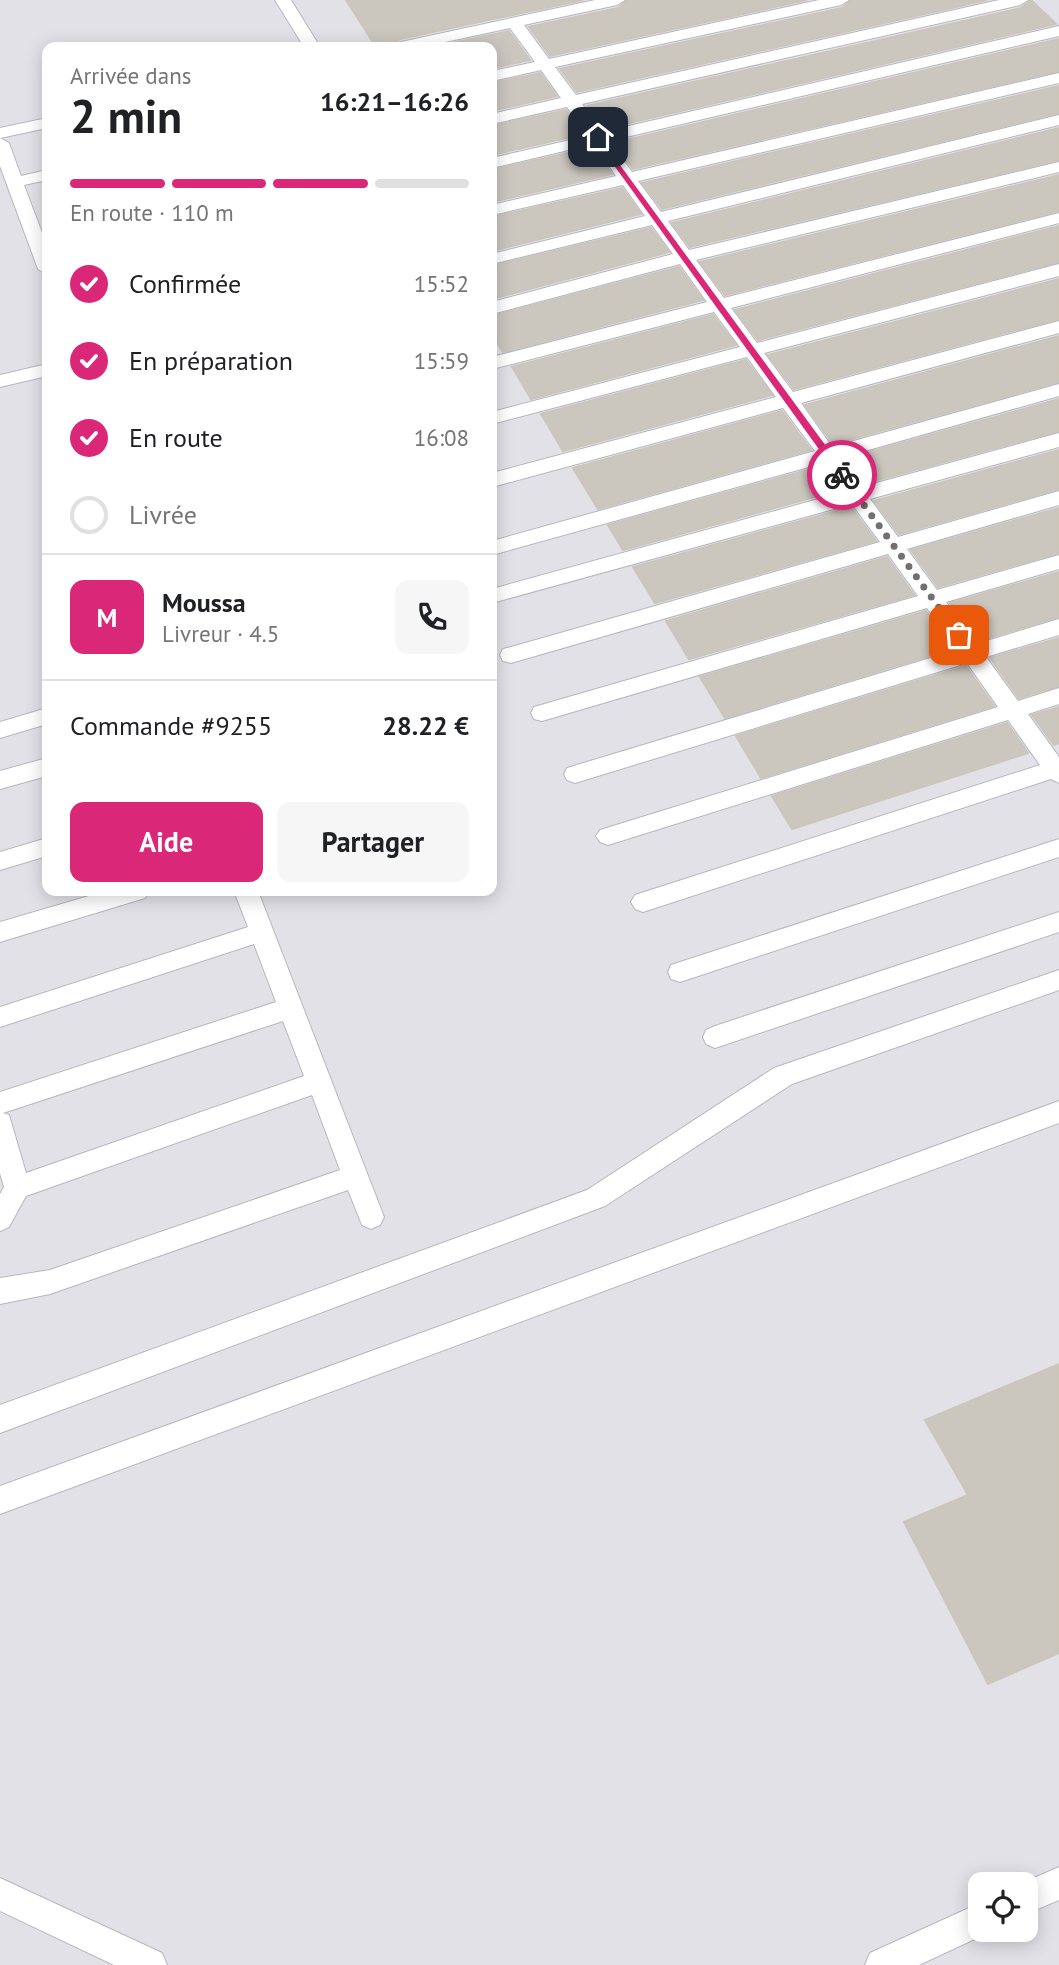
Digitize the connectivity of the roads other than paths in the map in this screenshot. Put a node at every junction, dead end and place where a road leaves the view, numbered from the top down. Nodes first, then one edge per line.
1 (283, 0) edge
2 (617, 0) edge
3 (841, 0) edge
4 (1020, 0) edge
5 (514, 22) junction
6 (1059, 31) edge
7 (309, 42) edge
8 (424, 42) edge
9 (545, 65) junction
10 (497, 75) edge
11 (1059, 78) edge
12 (571, 100) junction
13 (497, 118) edge
14 (1059, 120) edge
15 (42, 123) edge
16 (0, 133) edge
17 (598, 137) junction
18 (0, 143) edge
19 (497, 162) edge
20 (1059, 167) edge
21 (42, 176) edge
22 (626, 177) junction
23 (16, 182) junction
24 (497, 209) edge
25 (656, 217) junction
26 (1059, 218) edge
27 (39, 221) edge
28 (42, 238) edge
29 (684, 257) junction
30 (497, 258) edge
31 (1059, 270) edge
32 (719, 304) junction
33 (497, 307) edge
34 (1059, 327) edge
35 (753, 351) junction
36 (497, 362) edge
37 (42, 371) edge
38 (0, 382) edge
39 (1059, 390) edge
40 (788, 400) junction
41 (497, 417) edge
42 (1059, 440) edge
43 (827, 454) junction
44 (497, 479) edge
45 (857, 496) junction
46 (1059, 498) edge
47 (893, 545) junction
48 (497, 547) edge
49 (1059, 562) edge
50 (497, 595) edge
51 (932, 599) junction
52 (1059, 627) edge
53 (972, 653) junction
54 (511, 655) dead end
55 (1059, 696) edge
56 (1013, 710) junction
57 (542, 713) dead end
58 (42, 717) edge
59 (0, 730) edge
60 (42, 768) edge
61 (1058, 770) edge
62 (575, 774) dead end
63 (0, 780) edge
64 (608, 836) dead end
65 (42, 848) edge
66 (1059, 848) edge
67 (0, 861) edge
68 (120, 896) edge
69 (248, 896) edge
70 (643, 902) dead end
71 (1059, 922) edge
72 (0, 932) edge
73 (262, 932) junction
74 (680, 972) dead end
75 (1059, 980) edge
76 (291, 1009) junction
77 (0, 1017) edge
78 (715, 1037) dead end
79 (319, 1082) junction
80 (0, 1103) edge
81 (1059, 1112) edge
82 (0, 1123) edge
83 (355, 1176) junction
84 (17, 1188) junction
85 (371, 1217) dead end
86 (0, 1219) edge
87 (0, 1291) edge
88 (0, 1419) edge
89 (0, 1500) edge
90 (1059, 1883) edge
91 (1038, 1893) edge
92 (0, 1895) edge
93 (968, 1925) edge
94 (150, 1965) edge
95 (882, 1965) edge

1 - 7 lane
2 - 5 lane
3 - 9 lane
4 - 12 lane
5 - 8 lane
5 - 9 lane
6 - 17 lane
9 - 10 lane
9 - 12 lane
11 - 22 lane
12 - 13 lane
12 - 17 lane
14 - 25 lane
15 - 16 lane
17 - 19 lane
17 - 22 lane
18 - 23 lane
20 - 29 lane
21 - 23 lane
22 - 24 lane
22 - 25 lane
23 - 27 lane
25 - 29 lane
25 - 30 lane
26 - 32 lane
27 - 28 lane
29 - 32 lane
29 - 33 lane
31 - 35 lane
32 - 35 lane
32 - 36 lane
34 - 40 lane
35 - 40 lane
35 - 41 lane
37 - 38 lane
39 - 43 lane
40 - 43 lane
40 - 44 lane
42 - 45 lane
43 - 45 lane
43 - 48 lane
45 - 47 lane
45 - 50 lane
46 - 47 lane
47 - 51 lane
47 - 54 lane
49 - 51 lane
51 - 53 lane
51 - 57 lane
52 - 53 lane
53 - 56 lane
53 - 62 lane
55 - 56 lane
56 - 61 lane
56 - 64 lane
58 - 59 lane
60 - 63 lane
61 - 70 lane
65 - 67 lane
66 - 74 lane
68 - 72 lane
69 - 73 lane
71 - 78 lane
73 - 76 lane
73 - 77 lane
75 - 88 lane
76 - 79 lane
76 - 80 lane
79 - 83 lane
79 - 84 lane
81 - 89 lane
82 - 84 lane
83 - 85 lane
83 - 87 lane
84 - 86 lane
90 - 91 lane
92 - 94 lane
93 - 95 lane

